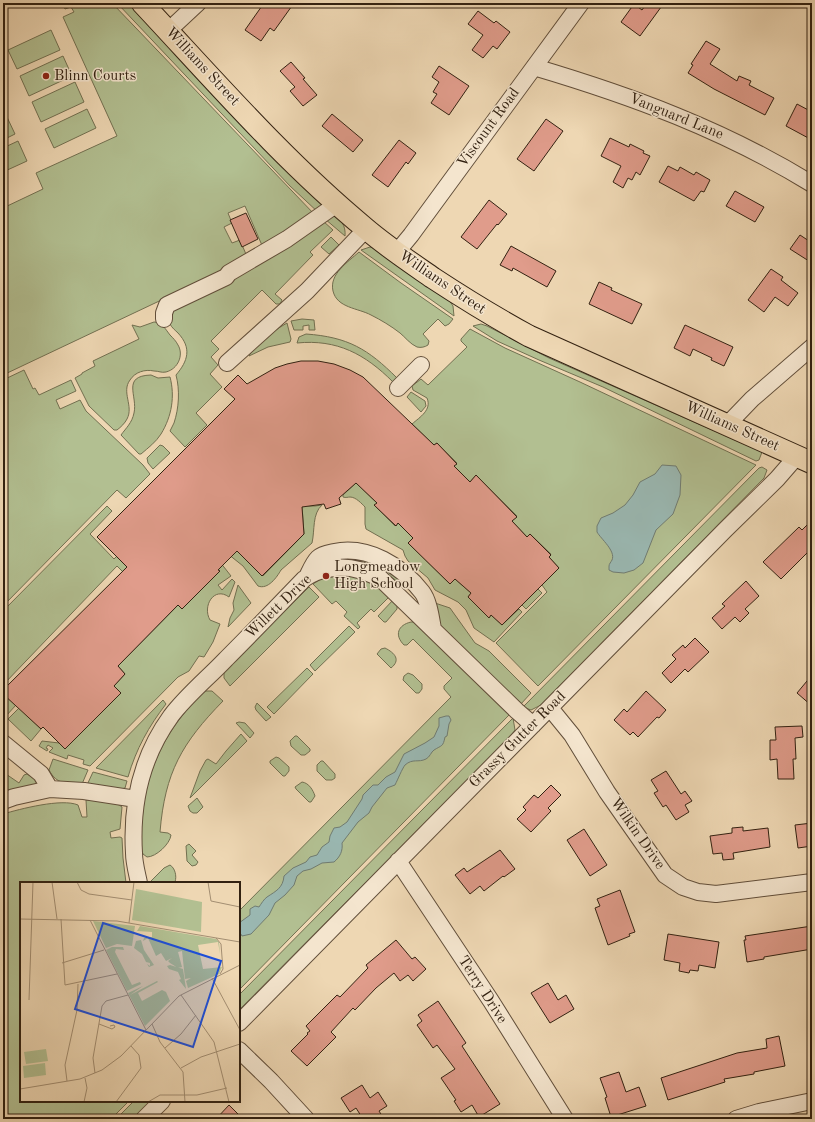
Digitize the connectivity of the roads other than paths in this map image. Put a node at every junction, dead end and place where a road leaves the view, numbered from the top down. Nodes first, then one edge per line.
1 (142, 3) edge
2 (198, 3) edge
3 (581, 3) edge
4 (168, 31) junction
5 (534, 67) junction
6 (812, 184) edge
7 (337, 204) junction
8 (366, 229) junction
9 (397, 252) junction
10 (164, 319) dead end
11 (812, 347) edge
12 (227, 363) dead end
13 (421, 365) dead end
14 (398, 388) dead end
15 (727, 425) junction
16 (804, 459) edge
17 (550, 708) junction
18 (533, 725) junction
19 (3, 743) edge
20 (50, 789) junction
21 (136, 799) junction
22 (3, 801) edge
23 (398, 861) junction
24 (139, 882) edge
25 (812, 882) edge
26 (240, 1022) edge
27 (240, 1051) edge
28 (812, 1101) edge
29 (161, 1102) edge
30 (144, 1119) edge
31 (306, 1119) edge
32 (565, 1119) edge
33 (736, 1119) edge

1 - 4 main road, Williams Street
2 - 4 street
3 - 5 street, Viscount Road
4 - 7 main road, Williams Street
5 - 6 street, Vanguard Lane
5 - 9 street, Viscount Road
7 - 8 main road, Williams Street
7 - 10 street
8 - 9 main road, Williams Street
8 - 12 street
9 - 15 main road, Williams Street
11 - 15 street
13 - 14 street
15 - 16 main road, Williams Street
16 - 17 street, Grassy Gutter Road
17 - 18 street, Grassy Gutter Road
17 - 25 street, Wilkin Drive
18 - 21 street, Willett Drive
18 - 23 street, Grassy Gutter Road
19 - 20 street
20 - 21 street
20 - 22 street
21 - 24 street, Willett Drive
23 - 26 street, Grassy Gutter Road
23 - 32 street, Terry Drive
27 - 31 street
28 - 33 street
29 - 30 street

